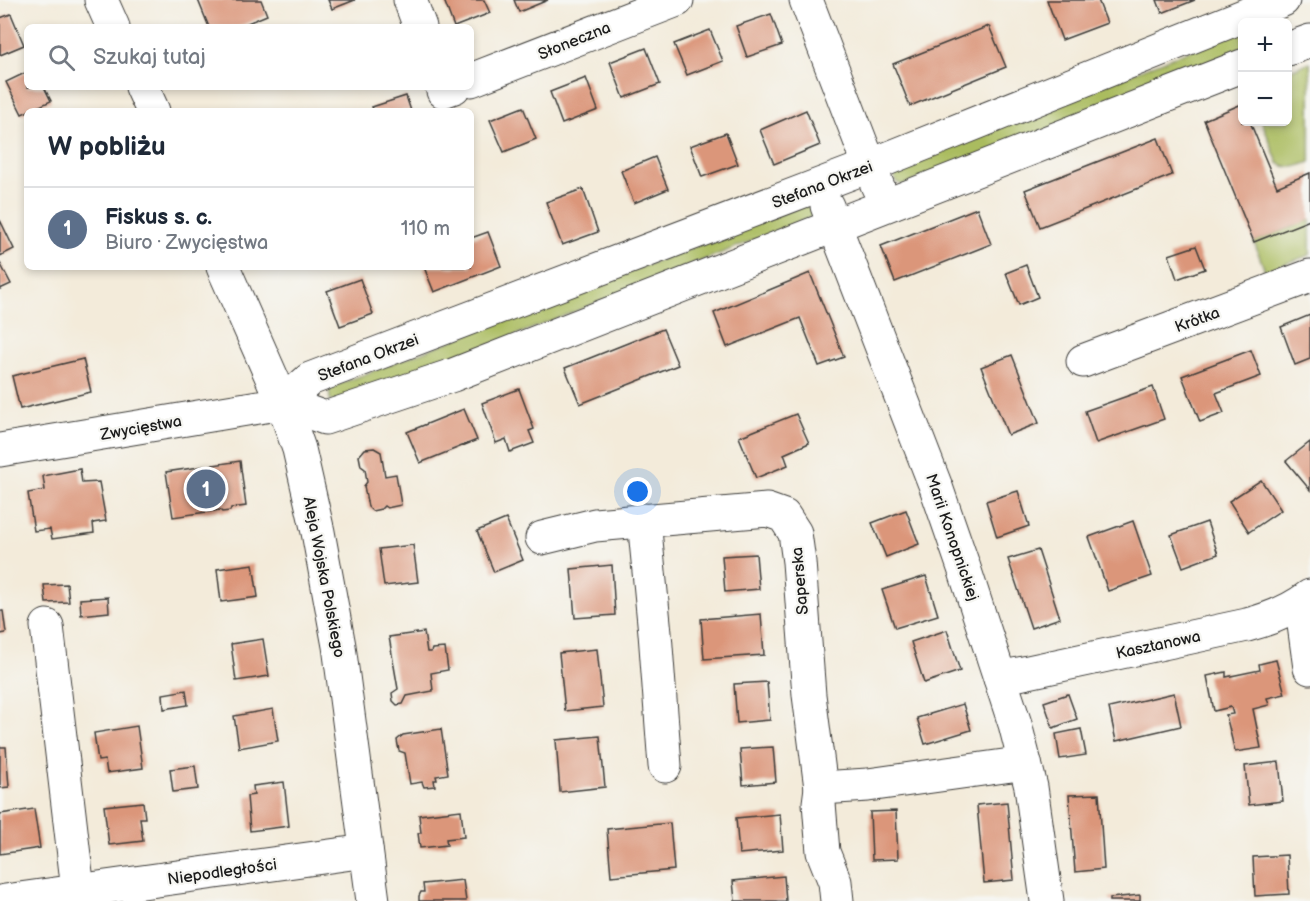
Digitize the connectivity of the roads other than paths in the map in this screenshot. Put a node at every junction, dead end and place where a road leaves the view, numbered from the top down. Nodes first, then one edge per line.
1 (101, 0) edge
2 (410, 0) edge
3 (676, 0) edge
4 (806, 0) edge
5 (1283, 0) edge
6 (112, 24) edge
7 (419, 24) edge
8 (1310, 41) edge
9 (1292, 47) edge
10 (1238, 68) edge
11 (474, 80) edge
12 (143, 90) edge
13 (152, 108) edge
14 (869, 166) junction
15 (819, 185) junction
16 (885, 205) junction
17 (836, 226) junction
18 (224, 270) edge
19 (1310, 276) edge
20 (1083, 361) dead end
21 (282, 403) junction
22 (0, 450) edge
23 (644, 520) junction
24 (542, 538) dead end
25 (1305, 600) edge
26 (47, 626) dead end
27 (1310, 668) edge
28 (1000, 678) junction
29 (1025, 763) junction
30 (665, 766) dead end
31 (821, 788) junction
32 (366, 851) junction
33 (78, 890) junction
34 (5, 901) edge
35 (373, 901) edge
36 (837, 901) edge
37 (1047, 901) edge

1 - 6 street
2 - 7 street
3 - 11 street, Słoneczna
4 - 14 street
5 - 14 street, Stefana Okrzei
8 - 9 street
10 - 16 street
12 - 13 street
14 - 15 street, Stefana Okrzei
14 - 16 street
15 - 17 street, Marii Konopnickiej
15 - 21 street, Stefana Okrzei
16 - 17 street
17 - 21 street
17 - 28 street, Marii Konopnickiej
18 - 21 street, Aleja Wojska Polskiego
19 - 20 street, Krótka
21 - 22 street, Zwycięstwa
21 - 32 street, Aleja Wojska Polskiego
23 - 24 street, Saperska
23 - 30 street
23 - 31 street, Saperska
25 - 27 street
25 - 28 street, Kasztanowa
26 - 33 street
28 - 29 street, Marii Konopnickiej
29 - 31 street
29 - 37 street, Marii Konopnickiej
31 - 36 street, Saperska
32 - 33 street, Niepodległości
32 - 35 street, Aleja Wojska Polskiego
33 - 34 street, Niepodległości

